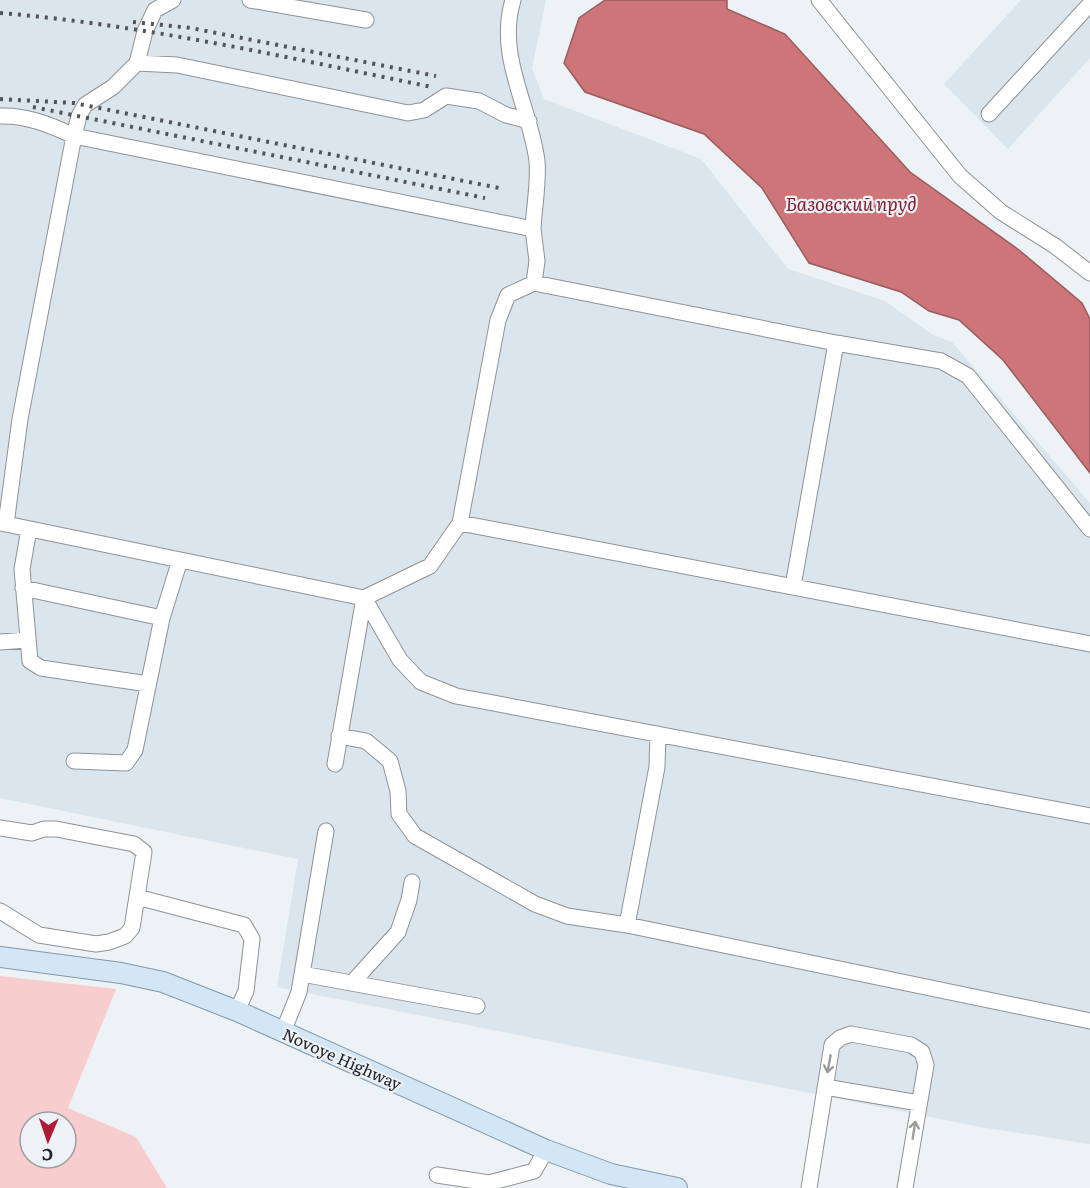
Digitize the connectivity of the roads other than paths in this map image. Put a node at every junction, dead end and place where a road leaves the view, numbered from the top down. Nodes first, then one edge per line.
1 (173, 0) edge
2 (250, 0) edge
3 (513, 0) edge
4 (819, 0) edge
5 (1090, 4) edge
6 (366, 20) dead end
7 (137, 63) junction
8 (989, 114) dead end
9 (0, 116) edge
10 (529, 121) junction
11 (74, 136) junction
12 (533, 229) junction
13 (1090, 273) edge
14 (534, 283) junction
15 (836, 344) junction
16 (460, 523) junction
17 (3, 524) edge
18 (28, 529) junction
19 (1090, 529) edge
20 (180, 560) junction
21 (793, 586) junction
22 (23, 588) junction
23 (364, 598) junction
24 (162, 618) junction
25 (27, 640) junction
26 (0, 642) edge
27 (1090, 644) edge
28 (148, 684) junction
29 (658, 734) junction
30 (339, 736) junction
31 (74, 761) dead end
32 (335, 764) dead end
33 (1090, 816) edge
34 (0, 828) edge
35 (326, 831) dead end
36 (412, 882) dead end
37 (138, 897) junction
38 (0, 911) edge
39 (627, 925) junction
40 (0, 957) edge
41 (302, 974) junction
42 (352, 983) junction
43 (477, 1006) dead end
44 (237, 1011) junction
45 (1090, 1020) edge
46 (283, 1032) junction
47 (825, 1087) junction
48 (919, 1103) junction
49 (546, 1150) junction
50 (437, 1175) dead end
51 (641, 1184) edge
52 (677, 1188) edge
53 (809, 1188) edge
54 (905, 1188) edge

1 - 7 lane
2 - 6 lane
3 - 10 lane
4 - 13 lane
5 - 8 lane
7 - 10 lane
7 - 11 lane
9 - 11 lane
10 - 12 lane
11 - 12 lane
11 - 17 lane
12 - 14 lane
14 - 15 lane
14 - 16 lane
15 - 19 lane
15 - 21 lane
16 - 21 lane
16 - 23 lane
17 - 18 lane
18 - 20 lane
18 - 22 lane
20 - 23 lane
20 - 24 lane
21 - 27 lane
22 - 24 lane
22 - 25 lane
23 - 29 lane
23 - 30 lane
24 - 28 lane
25 - 26 lane
25 - 28 lane
28 - 31 lane
29 - 33 lane
29 - 39 lane
30 - 32 lane
30 - 39 lane
34 - 37 lane
35 - 41 lane
36 - 42 lane
37 - 38 lane
37 - 44 lane
39 - 45 lane
40 - 44 main road, Novoye Highway
41 - 42 lane
41 - 46 lane
42 - 43 lane
44 - 46 main road, Novoye Highway
46 - 49 main road, Novoye Highway
47 - 48 lane
48 -> 47 lane
47 - 53 lane
54 -> 48 lane
49 - 50 lane
49 - 51 main road, Novoye Highway
51 - 52 main road, Novoye Highway

